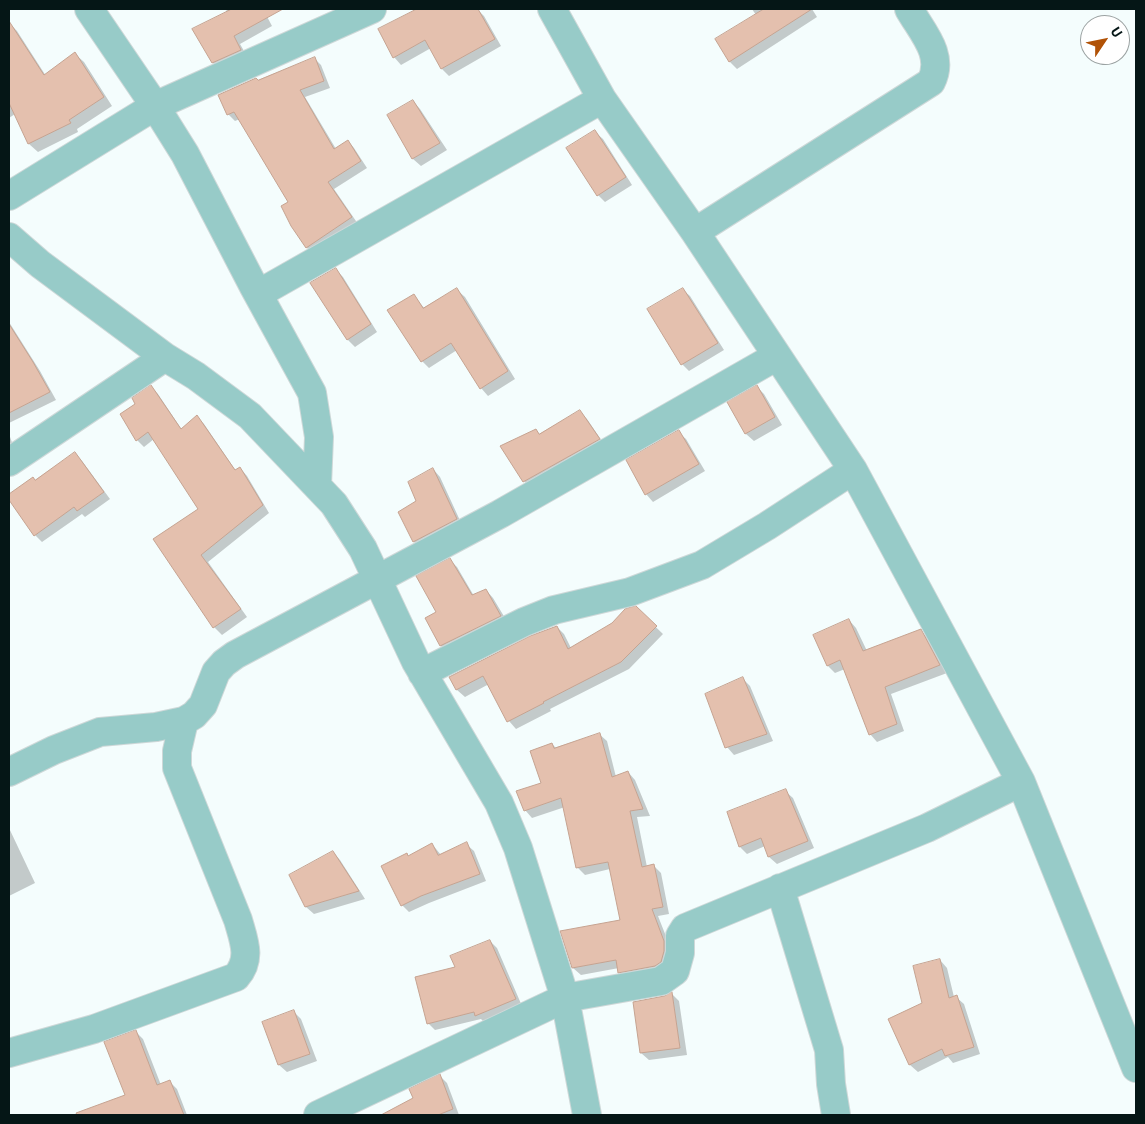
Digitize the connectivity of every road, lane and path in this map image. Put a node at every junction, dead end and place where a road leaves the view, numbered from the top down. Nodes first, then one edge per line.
1 (90, 9) edge
2 (372, 9) edge
3 (552, 9) edge
4 (909, 9) edge
5 (328, 17) edge
6 (602, 99) junction
7 (155, 106) junction
8 (9, 196) edge
9 (695, 232) junction
10 (9, 237) edge
11 (258, 294) junction
12 (777, 356) junction
13 (165, 357) junction
14 (9, 462) edge
15 (853, 470) junction
16 (316, 486) junction
17 (377, 580) junction
18 (422, 673) junction
19 (184, 722) junction
20 (9, 772) edge
21 (1021, 782) junction
22 (780, 888) junction
23 (565, 998) junction
24 (9, 1053) edge
25 (1136, 1068) edge
26 (318, 1115) edge
27 (587, 1115) edge
28 (836, 1115) edge

1 - 7 street
2 - 5 street
3 - 6 street
4 - 9 street
5 - 7 street
6 - 9 street
6 - 11 street
7 - 8 street
7 - 11 street
9 - 12 street
10 - 13 street
11 - 16 street
12 - 15 street
12 - 17 street
13 - 14 street
13 - 16 street
15 - 18 street
15 - 21 street
16 - 17 street
17 - 18 street
17 - 19 street
18 - 23 street
19 - 20 street
19 - 24 street
21 - 22 street
21 - 25 street
22 - 23 street
22 - 28 street
23 - 26 street
23 - 27 street

